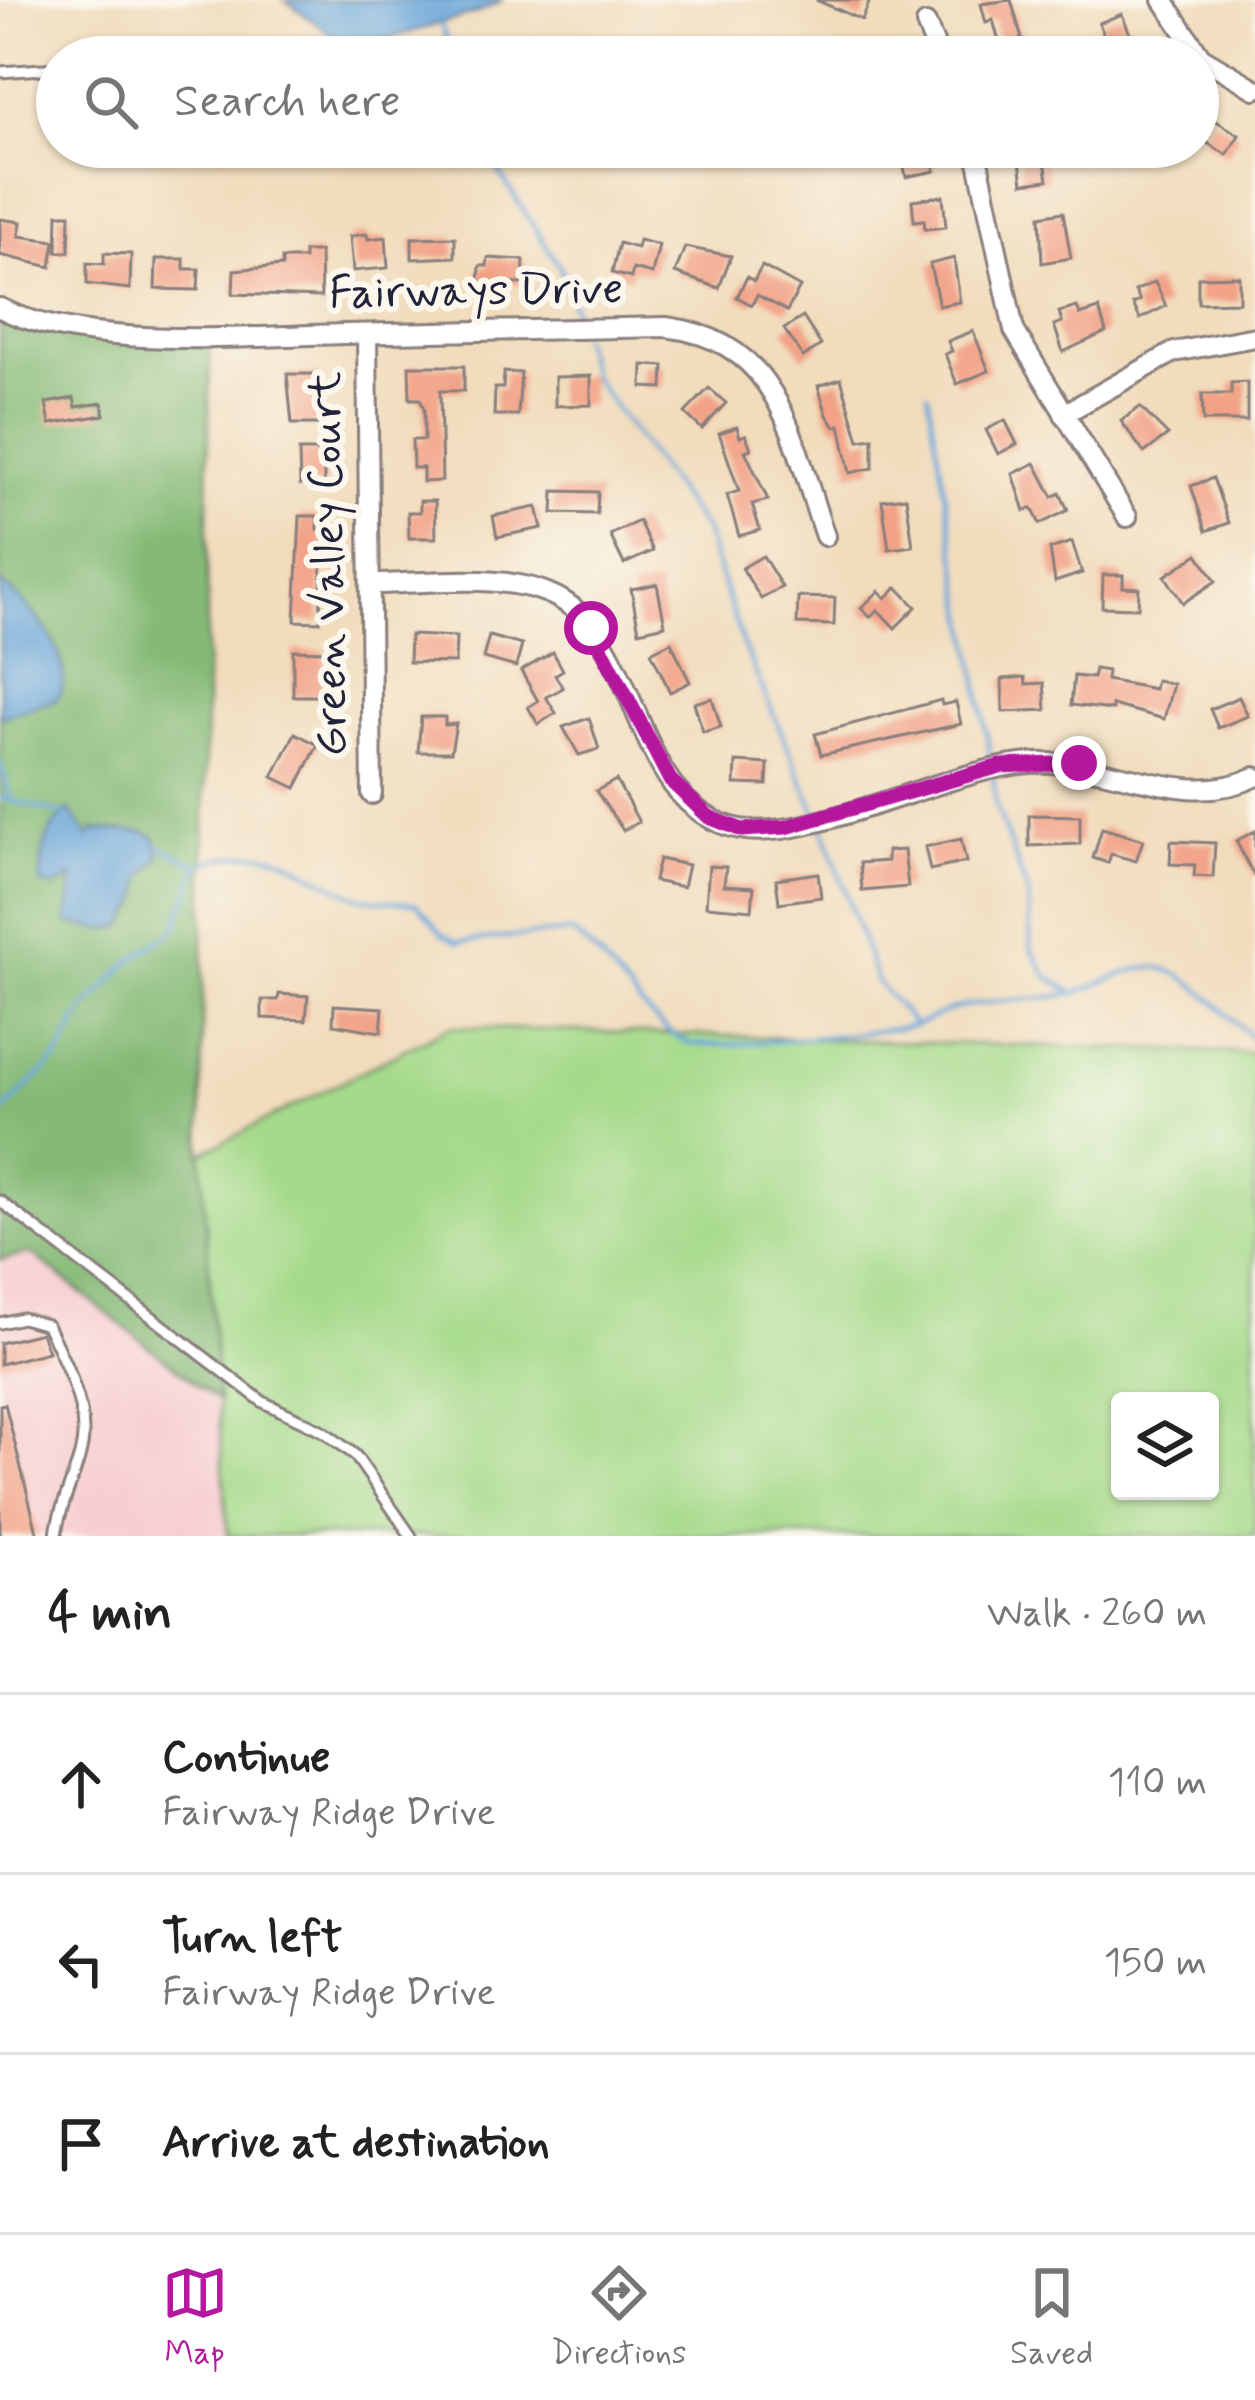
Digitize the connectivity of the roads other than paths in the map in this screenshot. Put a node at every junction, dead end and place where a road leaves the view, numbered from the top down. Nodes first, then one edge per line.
1 (1162, 0) edge
2 (926, 24) dead end
3 (931, 36) edge
4 (1187, 36) edge
5 (1219, 68) edge
6 (36, 69) edge
7 (0, 72) edge
8 (1255, 89) edge
9 (979, 168) edge
10 (2, 310) edge
11 (367, 334) junction
12 (1255, 337) edge
13 (1064, 414) junction
14 (1127, 517) dead end
15 (825, 536) dead end
16 (370, 584) junction
17 (1255, 777) edge
18 (371, 794) dead end
19 (0, 1201) edge
20 (0, 1323) edge
21 (56, 1536) edge
22 (411, 1536) edge

1 - 4 street
2 - 3 street
5 - 8 street
6 - 7 lane
9 - 13 street
10 - 11 street, Fairways Drive
11 - 15 street, Fairways Drive
11 - 16 street, Green Valley Court
12 - 13 street
13 - 14 street
16 - 17 street
16 - 18 street, Green Valley Court
19 - 22 lane
20 - 21 lane

